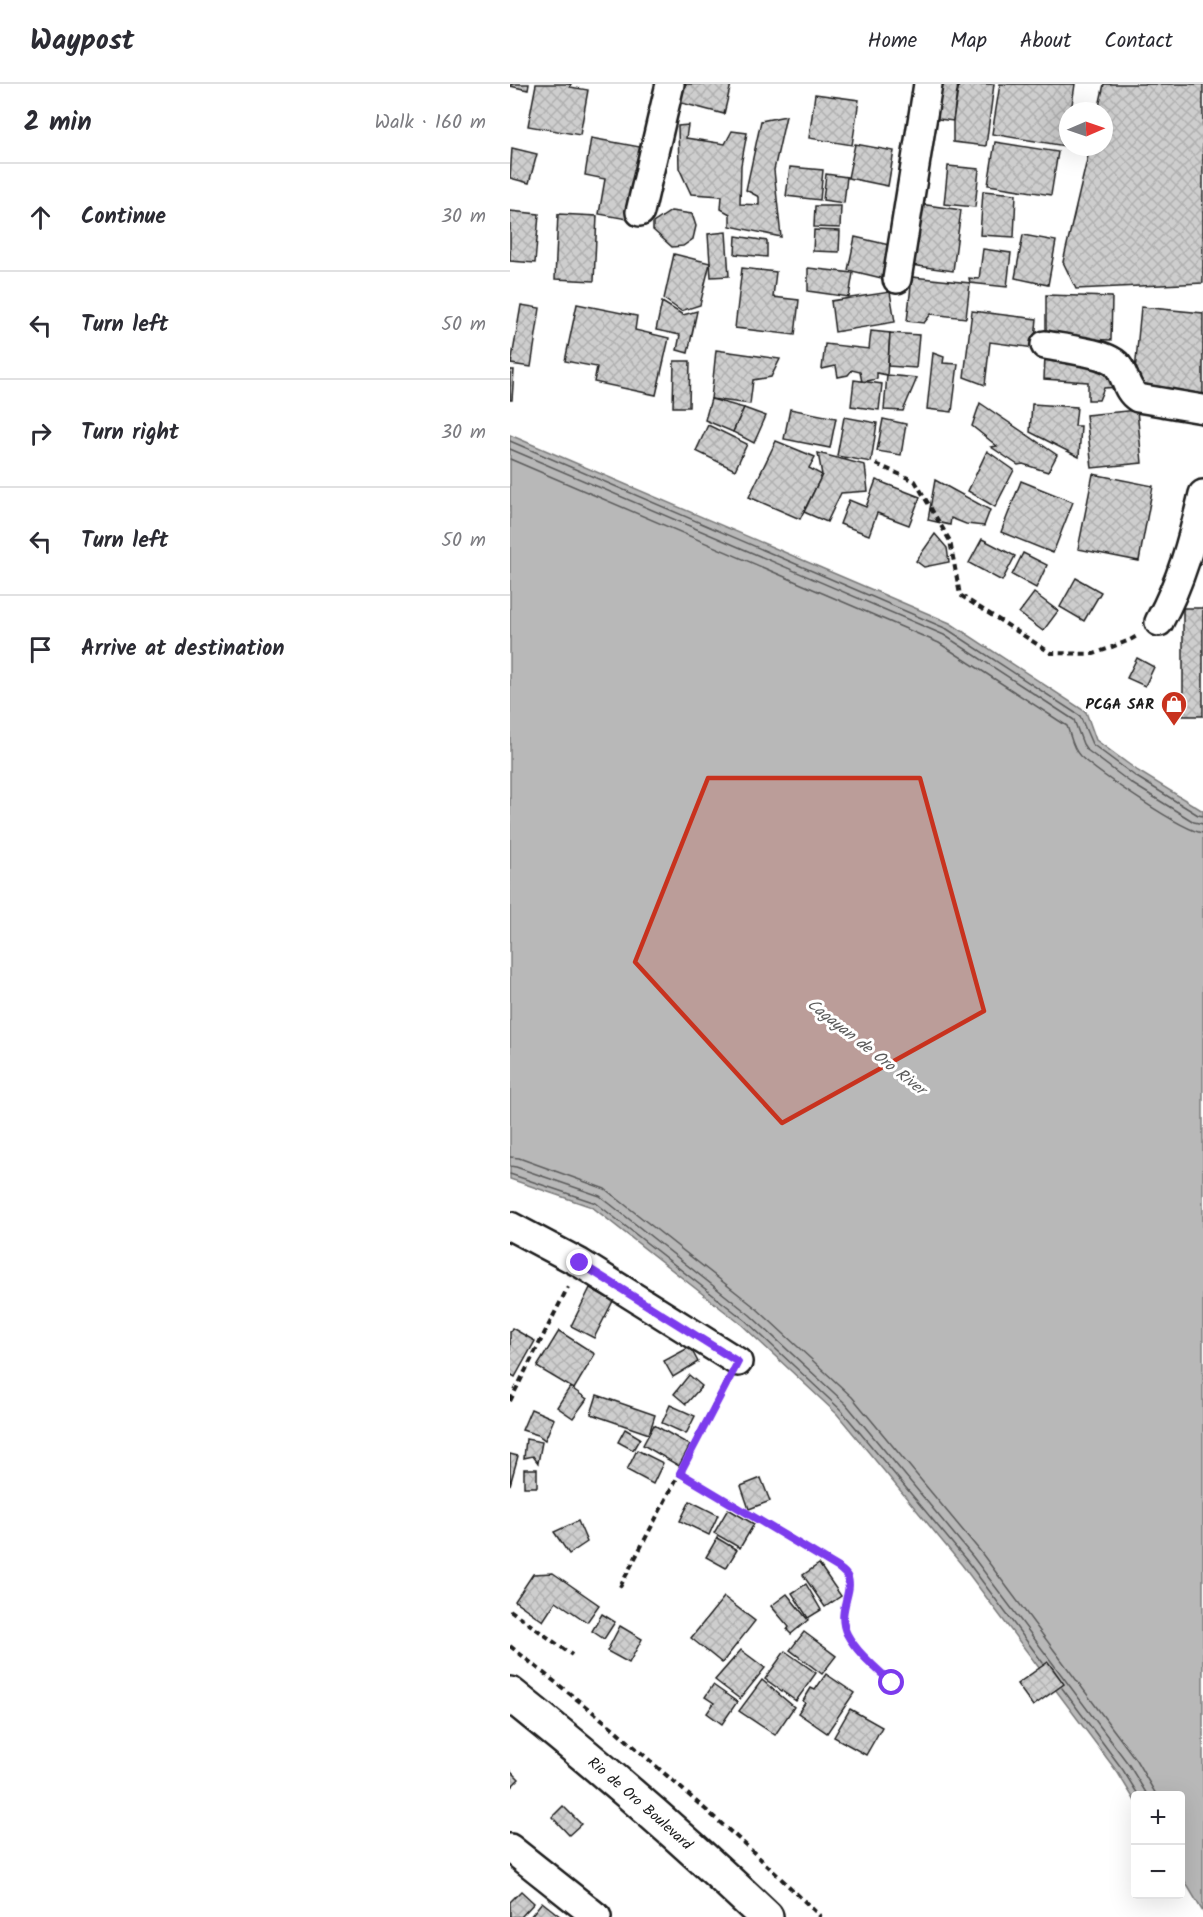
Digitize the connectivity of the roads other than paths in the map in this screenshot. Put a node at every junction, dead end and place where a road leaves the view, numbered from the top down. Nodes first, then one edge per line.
1 (670, 84) edge
2 (928, 84) edge
3 (640, 212) dead end
4 (897, 279) dead end
5 (1045, 345) dead end
6 (1203, 409) edge
7 (1203, 494) edge
8 (1159, 622) road end
9 (510, 1226) edge
10 (738, 1362) road end
11 (510, 1695) edge
12 (510, 1848) edge
13 (597, 1917) edge
14 (766, 1917) edge

1 - 3 street
2 - 4 street
5 - 6 street
7 - 8 street
9 - 10 street
11 - 14 main road, Rio de Oro Boulevard
12 - 13 street

